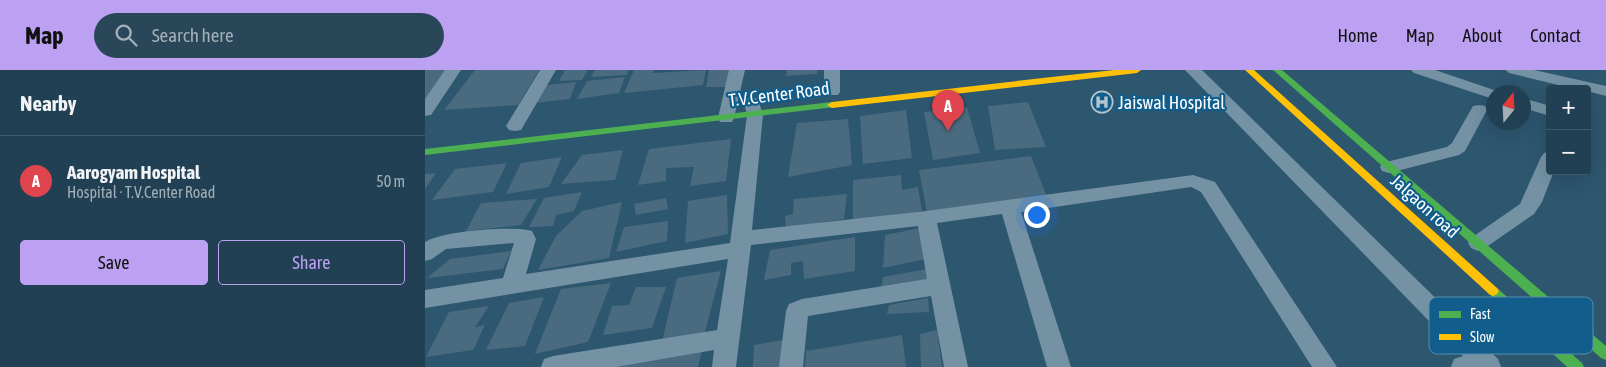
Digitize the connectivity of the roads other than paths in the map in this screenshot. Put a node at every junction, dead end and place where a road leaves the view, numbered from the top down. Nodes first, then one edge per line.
1 (453, 70) edge
2 (548, 70) edge
3 (737, 70) edge
4 (831, 70) edge
5 (1137, 70) edge
6 (1193, 70) edge
7 (1249, 70) edge
8 (1277, 70) edge
9 (1419, 70) edge
10 (1514, 70) edge
11 (1572, 82) edge
12 (832, 92) dead end
13 (1486, 92) edge
14 (1606, 92) edge
15 (1531, 105) edge
16 (756, 106) junction
17 (725, 109) junction
18 (1479, 110) dead end
19 (1546, 110) edge
20 (425, 111) edge
21 (516, 126) dead end
22 (425, 152) edge
23 (1546, 166) edge
24 (1389, 167) junction
25 (1010, 207) junction
26 (926, 218) junction
27 (1478, 243) junction
28 (741, 244) junction
29 (425, 253) edge
30 (513, 285) junction
31 (939, 286) junction
32 (1500, 297) edge
33 (1540, 297) edge
34 (425, 299) edge
35 (1429, 315) edge
36 (728, 338) junction
37 (1593, 343) edge
38 (1466, 354) edge
39 (1563, 354) edge
40 (1606, 354) edge
41 (584, 364) edge
42 (1478, 366) edge
43 (553, 367) edge
44 (724, 367) edge
45 (791, 367) edge
46 (957, 367) edge
47 (1059, 367) edge
48 (1325, 367) edge
49 (1577, 367) edge

1 - 20 street
2 - 21 street
3 - 17 street
4 - 12 street
5 - 16 main road, T.V.Center Road
6 - 35 street
7 - 32 main road, Jalgaon road
8 - 24 main road, Jalgaon road
9 - 13 street
10 - 11 street
11 - 14 street
15 - 19 street
16 - 17 main road, T.V.Center Road
16 - 28 street
17 - 22 main road, T.V.Center Road
18 - 24 street
23 - 27 street
24 - 27 main road, Jalgaon road
25 - 26 street
25 - 47 street
25 - 48 street
26 - 28 street
26 - 31 street
27 - 33 main road, Jalgaon road
28 - 30 street
28 - 36 street
29 - 30 street
30 - 34 street
31 - 45 street
31 - 46 street
36 - 41 street
36 - 44 street
37 - 40 main road, Jalgaon road
38 - 42 street
39 - 49 main road, Jalgaon road
41 - 43 street

